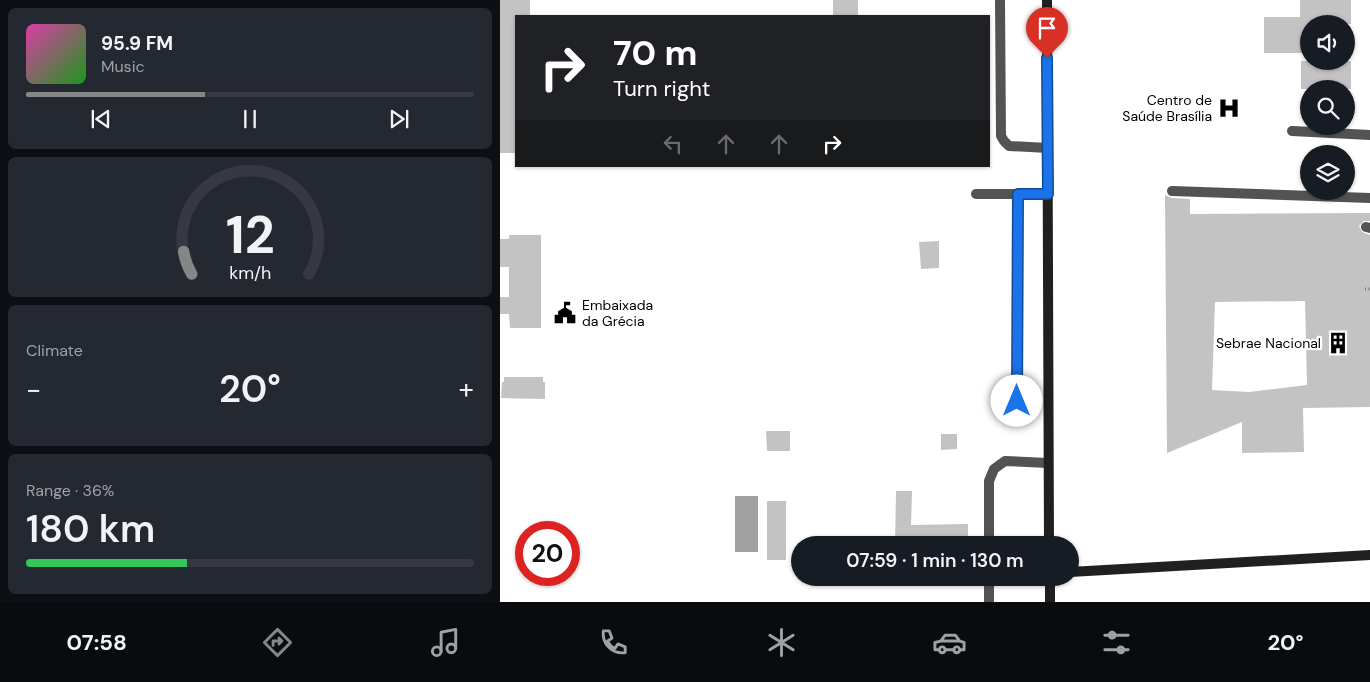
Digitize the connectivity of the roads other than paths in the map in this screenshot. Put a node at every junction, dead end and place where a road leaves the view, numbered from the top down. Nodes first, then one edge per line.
1 (1000, 0) edge
2 (1047, 0) edge
3 (1292, 131) dead end
4 (1370, 135) edge
5 (1048, 148) junction
6 (1172, 191) dead end
7 (976, 194) dead end
8 (1018, 194) junction
9 (1048, 194) junction
10 (1370, 198) edge
11 (1017, 420) dead end
12 (1048, 463) junction
13 (988, 536) edge
14 (1049, 536) edge
15 (1370, 555) edge
16 (1079, 571) edge
17 (989, 586) edge
18 (1050, 586) edge
19 (989, 602) edge
20 (1050, 602) edge

1 - 5 lane
2 - 5 street
3 - 4 lane
5 - 9 street
6 - 10 lane
7 - 8 lane
8 - 9 lane
8 - 11 lane
9 - 12 street
12 - 13 lane
12 - 14 street
15 - 16 street
17 - 19 lane
18 - 20 street

